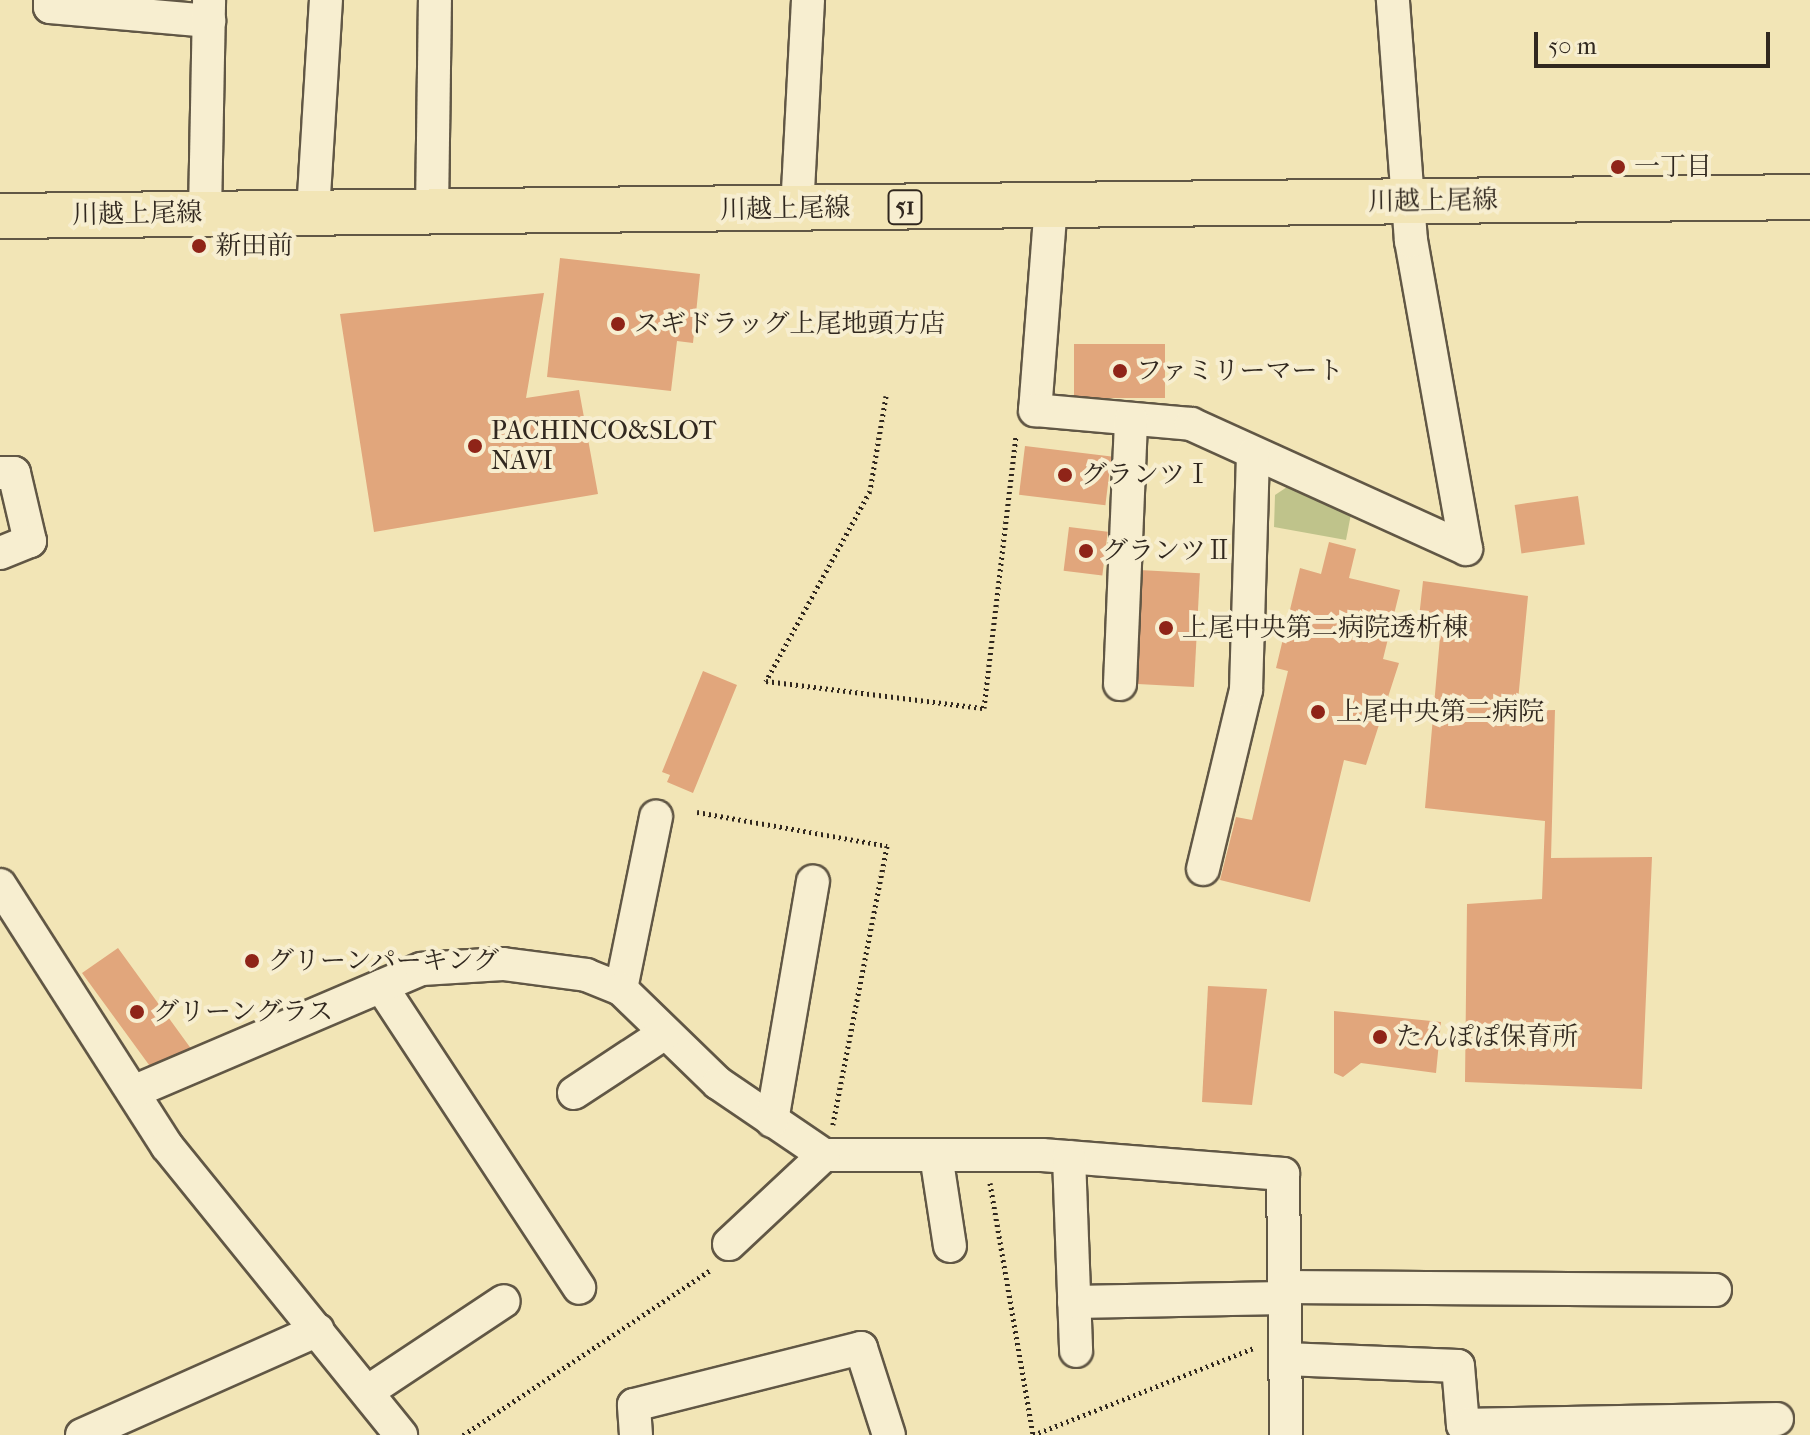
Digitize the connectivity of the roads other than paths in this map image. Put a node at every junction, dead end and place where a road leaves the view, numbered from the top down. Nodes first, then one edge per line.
1 (50, 0) edge
2 (326, 0) edge
3 (435, 0) edge
4 (808, 0) edge
5 (1393, 0) edge
6 (209, 11) edge
7 (1810, 197) edge
8 (1405, 201) junction
9 (1051, 204) junction
10 (797, 210) junction
11 (432, 211) junction
12 (313, 212) junction
13 (205, 213) junction
14 (0, 216) edge
15 (1131, 419) junction
16 (1253, 454) junction
17 (0, 473) edge
18 (0, 553) edge
19 (1120, 684) dead end
20 (656, 817) dead end
21 (1203, 869) dead end
22 (813, 881) dead end
23 (0, 885) edge
24 (381, 986) junction
25 (621, 989) junction
26 (665, 1033) junction
27 (133, 1092) junction
28 (574, 1093) dead end
29 (772, 1121) junction
30 (824, 1155) junction
31 (936, 1155) junction
32 (1069, 1157) junction
33 (729, 1244) dead end
34 (950, 1246) dead end
35 (579, 1288) dead end
36 (1715, 1290) dead end
37 (1284, 1292) junction
38 (504, 1301) dead end
39 (1074, 1302) junction
40 (318, 1330) junction
41 (1285, 1350) junction
42 (1076, 1351) dead end
43 (367, 1392) junction
44 (1777, 1419) dead end
45 (82, 1435) edge
46 (401, 1435) edge
47 (636, 1435) edge
48 (889, 1435) edge
49 (1286, 1435) edge

1 - 6 street
2 - 12 street
3 - 11 street
4 - 10 street
5 - 8 street
6 - 13 street
7 - 8 main road, 川越上尾線 / 51
8 - 9 main road, 川越上尾線 / 51
8 - 16 street
9 - 10 main road, 川越上尾線 / 51
9 - 15 street
10 - 11 main road, 川越上尾線 / 51
11 - 12 main road, 川越上尾線 / 51
12 - 13 main road, 川越上尾線 / 51
13 - 14 main road, 川越上尾線 / 51
15 - 16 street
15 - 19 street
16 - 21 street
17 - 18 street
20 - 25 street
22 - 29 street
23 - 27 street
24 - 25 street
24 - 27 street
24 - 35 street
25 - 26 street
26 - 28 street
26 - 29 street
27 - 40 street
29 - 30 street
30 - 31 street
30 - 33 street
31 - 32 street
31 - 34 street
32 - 37 street
32 - 39 street
36 - 37 street
37 - 39 street
37 - 41 street
38 - 43 street
39 - 42 street
40 - 43 street
40 - 45 street
41 - 44 street
41 - 49 street
43 - 46 street
47 - 48 street

